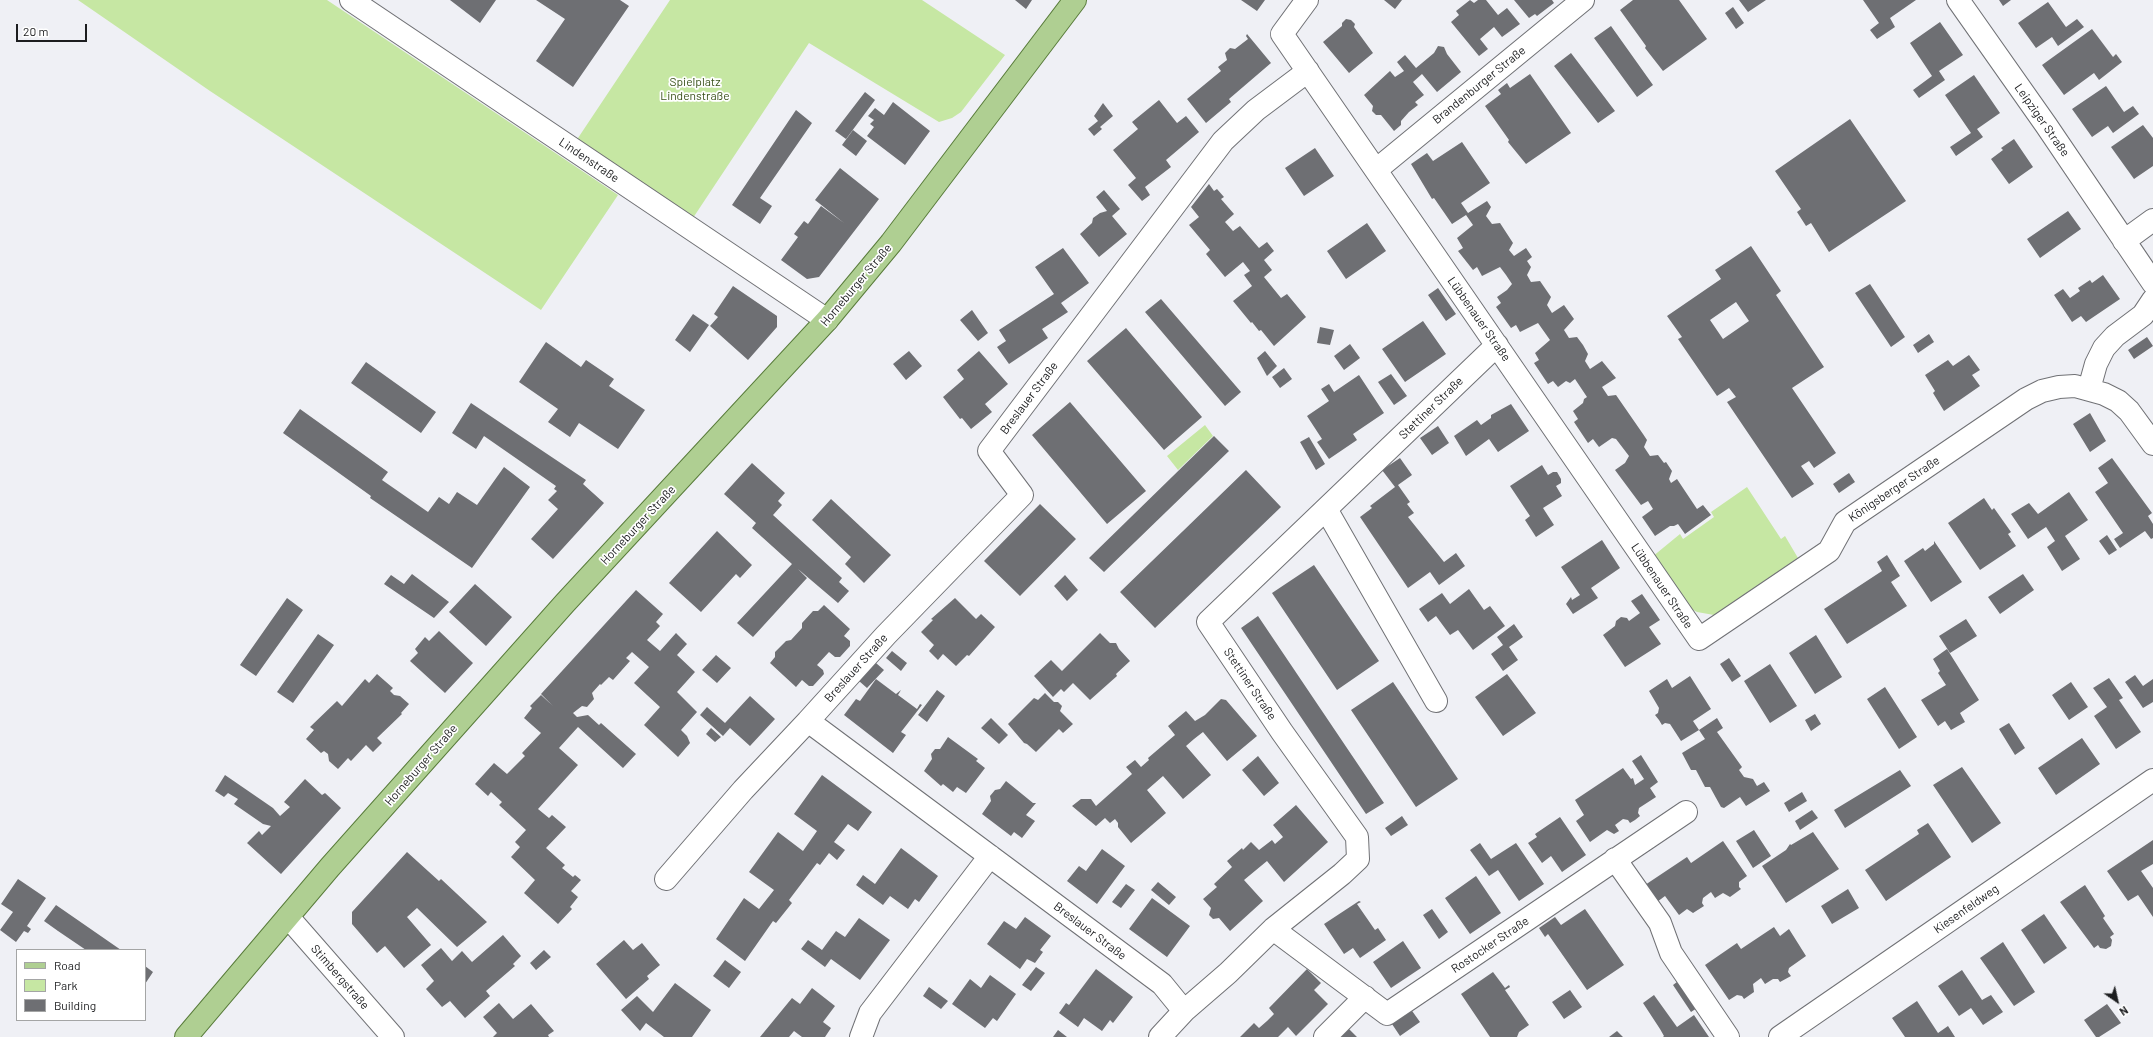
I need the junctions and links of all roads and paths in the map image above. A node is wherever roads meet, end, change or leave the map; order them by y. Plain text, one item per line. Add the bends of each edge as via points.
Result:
1 (351, 0) edge
2 (1075, 0) edge
3 (1307, 0) edge
4 (1583, 0) edge
5 (1958, 0) edge
6 (1308, 71) junction
7 (1376, 170) junction
8 (2153, 220) edge
9 (2124, 240) junction
10 (2153, 283) edge
11 (2153, 300) edge
12 (827, 320) junction
13 (1497, 344) junction
14 (2089, 389) junction
15 (2153, 444) edge
16 (1326, 509) junction
17 (1699, 639) joint
18 (1436, 701) dead end
19 (808, 722) junction
20 (2153, 780) edge
21 (1686, 812) dead end
22 (990, 856) junction
23 (1615, 859) junction
24 (666, 879) dead end
25 (288, 917) junction
26 (1273, 929) junction
27 (1365, 997) junction
28 (1184, 1011) junction
29 (186, 1037) edge
30 (393, 1037) edge
31 (861, 1037) edge
32 (1160, 1037) edge
33 (1325, 1037) edge
34 (1728, 1037) edge
35 (1780, 1037) edge

1 - 12 street, Lindenstraße
2 - 12 main road, Horneburger Straße via 891,243
3 - 6 street, Lübbenauer Straße via 1282,34
4 - 7 street, Brandenburger Straße
5 - 9 street, Leipziger Straße
6 - 7 street, Lübbenauer Straße
6 - 19 street, Breslauer Straße via 1256,110 1223,141 989,451 1022,495 886,635
7 - 13 street, Lübbenauer Straße
8 - 9 street
9 - 10 street, Leipziger Straße
11 - 14 street via 2143,316 2115,336 2104,348 2096,364
12 - 25 main road, Horneburger Straße via 565,603
13 - 16 street, Stettiner Straße
13 - 17 street, Lübbenauer Straße
14 - 15 street, Königsberger Straße via 2118,401 2129,411
14 - 17 street, Königsberger Straße via 2075,386 2059,387 2042,391 2026,399 1845,522 1830,551
16 - 18 street
16 - 26 street, Stettiner Straße via 1208,622 1357,837 1358,859
19 - 22 street, Breslauer Straße
19 - 24 street, Breslauer Straße
20 - 35 street, Kiesenfeldweg
21 - 23 street, Rostocker Straße
22 - 28 street, Breslauer Straße via 1162,984
22 - 31 street via 870,1013
23 - 27 street, Rostocker Straße via 1387,1014
23 - 34 street via 1660,923 1671,953
25 - 29 main road, Horneburger Straße
25 - 30 street, Stimbergstraße
26 - 27 street, Rostocker Straße
26 - 28 street, Stettiner Straße
27 - 33 street
28 - 32 street, Stettiner Straße

